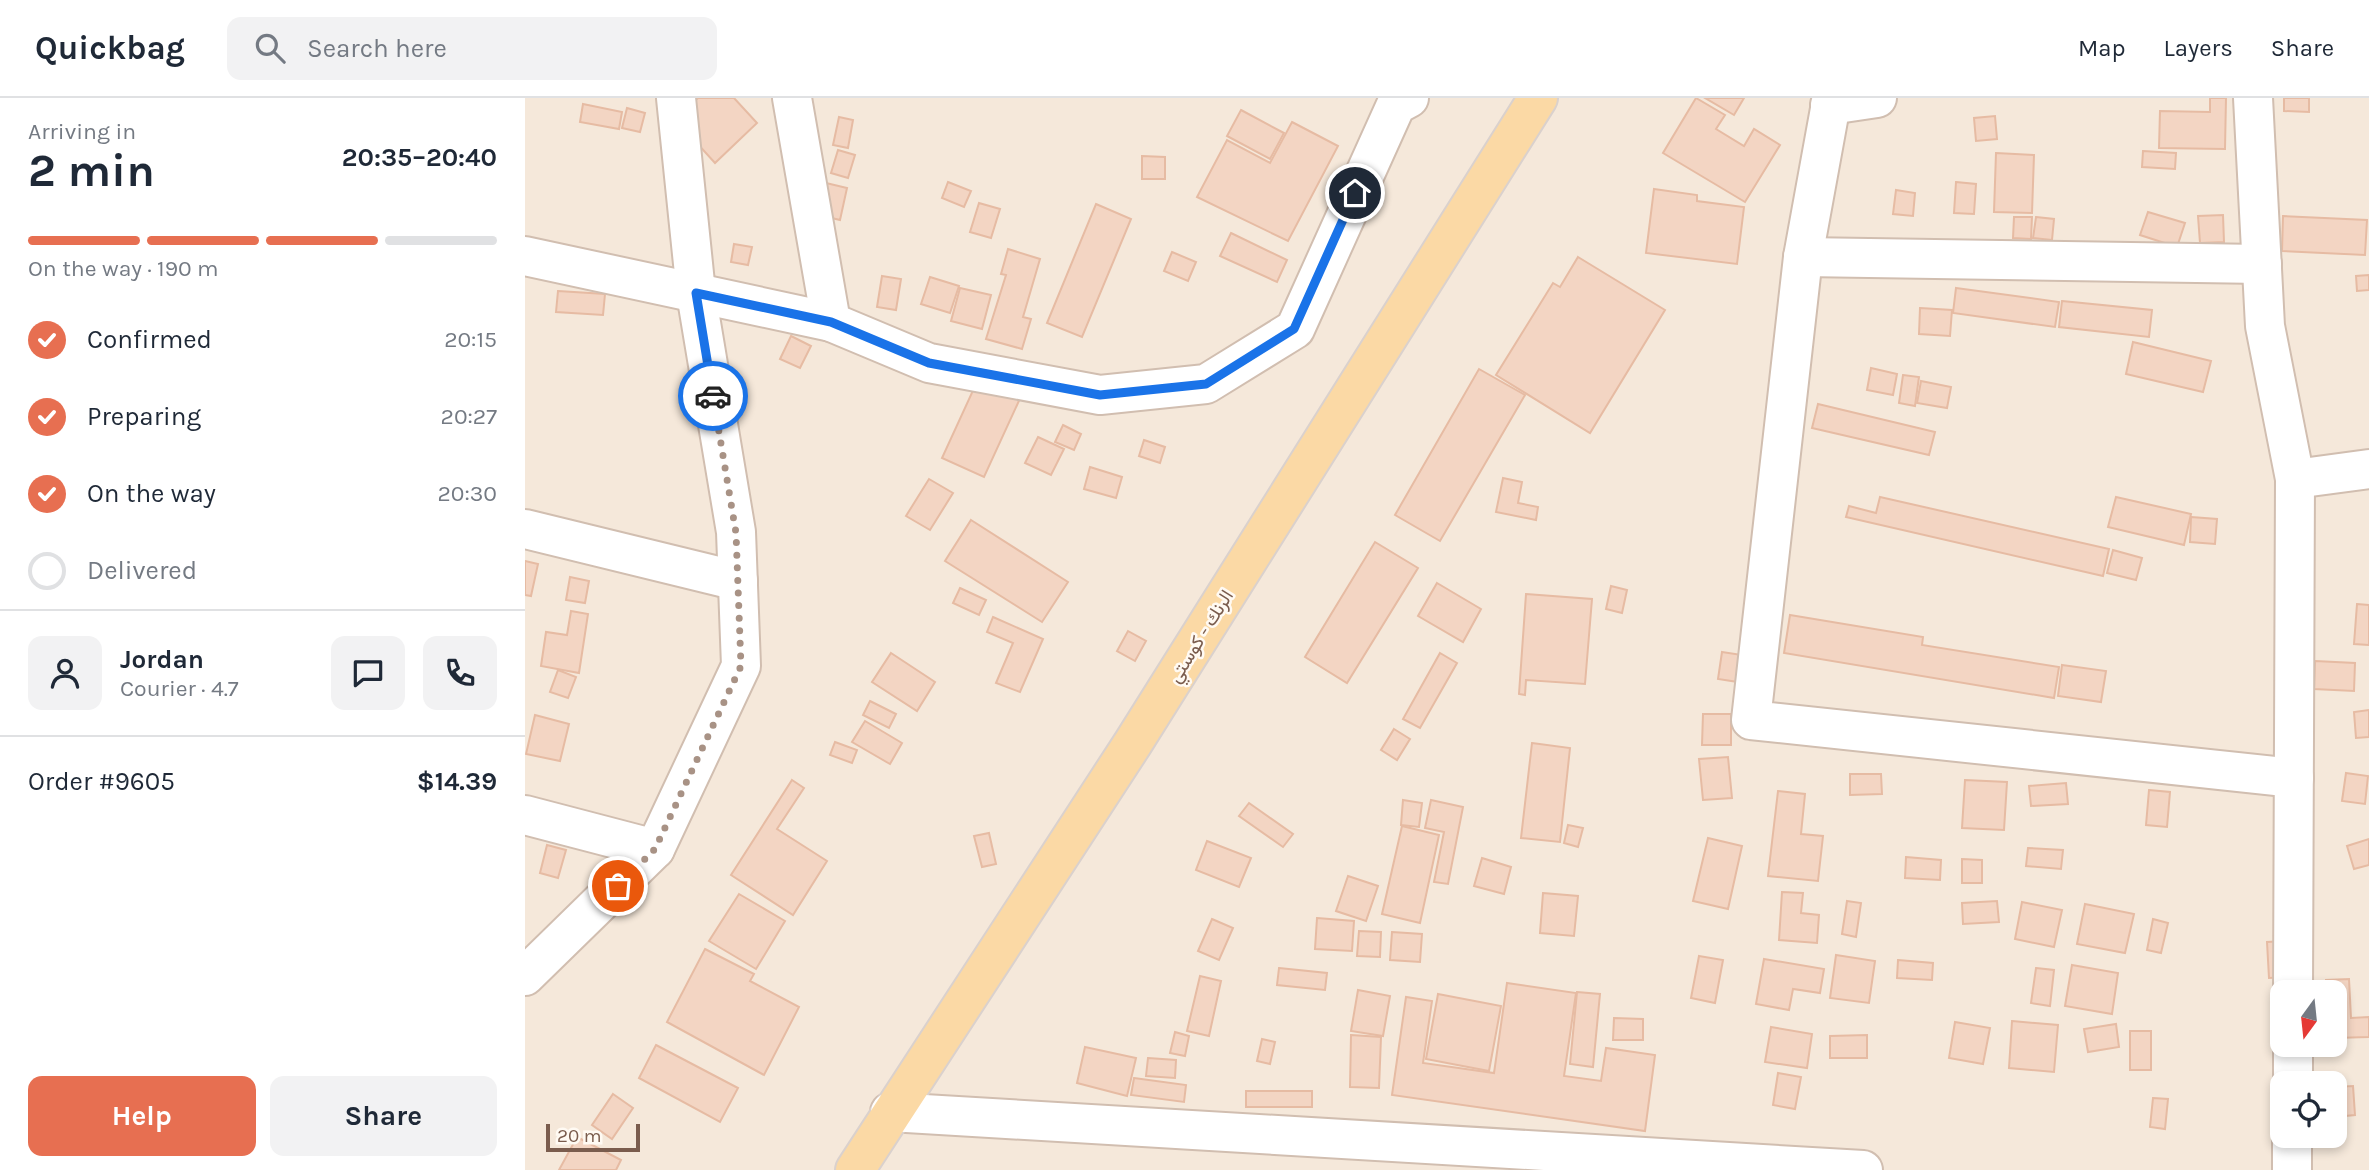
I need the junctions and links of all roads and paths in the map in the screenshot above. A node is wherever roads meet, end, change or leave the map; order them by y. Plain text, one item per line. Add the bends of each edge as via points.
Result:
1 (676, 98) edge
2 (792, 98) edge
3 (1409, 98) edge
4 (1877, 98) edge
5 (2253, 98) edge
6 (1531, 99) edge
7 (1831, 101) edge
8 (525, 256) edge
9 (1803, 257) junction
10 (2262, 264) junction
11 (696, 293) junction
12 (831, 322) junction
13 (2369, 470) edge
14 (2295, 479) junction
15 (525, 529) edge
16 (738, 581) junction
17 (2294, 778) junction
18 (525, 816) edge
19 (655, 849) junction
20 (525, 976) edge
21 (2293, 980) edge
22 (890, 1112) junction
23 (2293, 1148) edge
24 (1328, 1155) edge
25 (855, 1170) edge
26 (1863, 1170) edge
27 (2292, 1170) edge

1 - 11 street
2 - 12 street
3 - 12 street via 1396,105 1294,329 1206,384 1100,395 929,363
4 - 7 street
5 - 10 street
6 - 22 main road, الرنك - كوستي via 1133,743
7 - 9 street
8 - 11 street
9 - 10 street
9 - 17 street via 1751,720
10 - 14 street via 2265,326
11 - 12 street
11 - 16 street via 736,533
13 - 14 street
14 - 17 street
15 - 16 street
16 - 19 street via 741,666
17 - 21 street
18 - 19 street
19 - 20 street
22 - 24 street
22 - 25 main road, الرنك - كوستي
23 - 27 street
24 - 26 street

